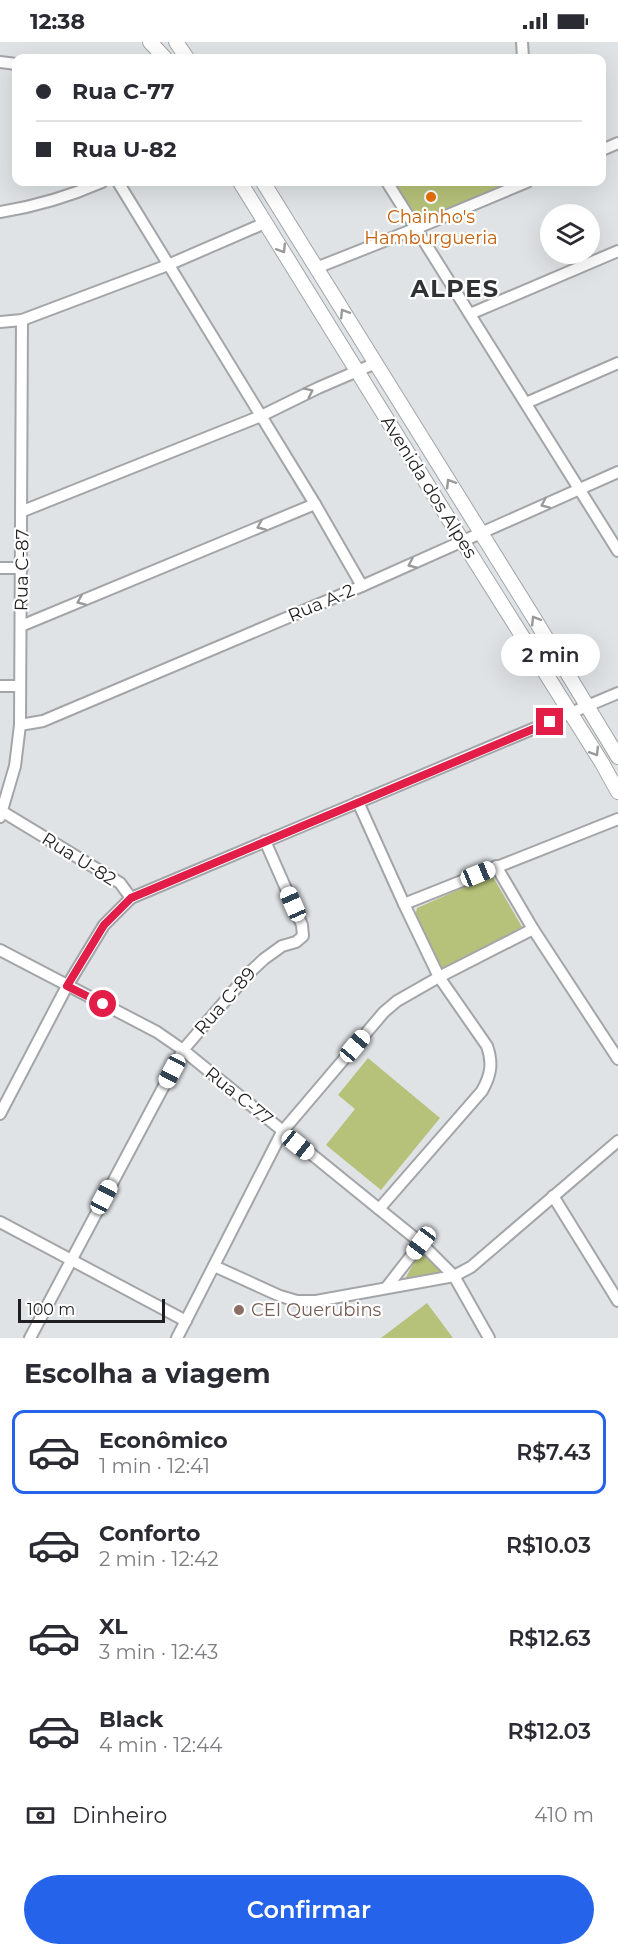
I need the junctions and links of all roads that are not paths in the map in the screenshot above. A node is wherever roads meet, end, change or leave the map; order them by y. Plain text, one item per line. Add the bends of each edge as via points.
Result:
1 (150, 42) edge
2 (161, 54) edge
3 (93, 186) edge
4 (120, 186) edge
5 (242, 186) edge
6 (265, 186) edge
7 (390, 186) edge
8 (517, 186) edge
9 (0, 212) edge
10 (265, 223) junction
11 (417, 228) junction
12 (618, 251) edge
13 (168, 265) junction
14 (316, 268) junction
15 (471, 314) junction
16 (22, 320) junction
17 (0, 322) edge
18 (376, 363) junction
19 (618, 363) edge
20 (358, 371) junction
21 (526, 403) junction
22 (261, 416) junction
23 (618, 472) edge
24 (580, 489) junction
25 (315, 504) junction
26 (22, 511) junction
27 (481, 533) junction
28 (463, 542) junction
29 (618, 551) edge
30 (0, 568) edge
31 (22, 568) junction
32 (362, 586) junction
33 (21, 626) junction
34 (0, 686) edge
35 (20, 686) junction
36 (618, 693) edge
37 (587, 706) junction
38 (571, 713) junction
39 (20, 725) junction
40 (618, 758) edge
41 (618, 792) edge
42 (358, 802) junction
43 (1, 815) edge
44 (618, 819) edge
45 (265, 841) junction
46 (496, 866) junction
47 (131, 898) junction
48 (404, 904) junction
49 (533, 929) junction
50 (0, 950) edge
51 (439, 977) junction
52 (67, 986) junction
53 (183, 1050) junction
54 (618, 1059) edge
55 (0, 1114) edge
56 (282, 1132) junction
57 (618, 1141) edge
58 (553, 1196) junction
59 (379, 1209) junction
60 (0, 1222) edge
61 (421, 1243) junction
62 (71, 1259) junction
63 (214, 1266) junction
64 (454, 1276) junction
65 (386, 1288) junction
66 (618, 1301) edge
67 (186, 1321) junction
68 (30, 1338) edge
69 (177, 1338) edge
70 (489, 1338) edge

1 - 2 main road
3 - 9 street via 32,207
4 - 13 street
5 - 10 main road, Avenida dos Alpes
6 - 14 main road, Avenida dos Alpes
7 - 11 street
8 - 11 street
10 - 13 street
10 -> 20 main road, Avenida dos Alpes
11 - 14 street
11 - 15 street
12 - 15 street
13 - 16 street
13 - 22 street
18 -> 14 main road, Avenida dos Alpes
15 - 21 street
16 - 17 street
16 - 26 street, Rua C-87
18 - 20 street
27 -> 18 main road, Avenida dos Alpes
19 - 21 street
22 -> 20 street
20 - 28 main road, Avenida dos Alpes
21 - 24 street
22 - 25 street
22 - 26 street
23 - 24 street, Rua A-2
24 -> 27 street, Rua A-2
24 - 29 street
25 - 32 street
25 -> 33 street
26 - 31 street, Rua C-87
27 - 28 street, Rua A-2
37 -> 27 main road, Avenida dos Alpes
28 -> 32 street, Rua A-2
28 - 38 main road, Avenida dos Alpes
30 - 31 street
31 - 33 street, Rua C-87
32 - 39 street, Rua A-2 via 43,721
33 - 35 street, Rua C-87
34 - 35 street
35 - 39 street, Rua C-87
36 - 37 street, Rua U-82
37 - 38 street, Rua U-82
37 - 40 main road, Avenida dos Alpes
38 -> 41 main road, Avenida dos Alpes
38 - 42 street, Rua U-82
39 - 43 street, Rua C-87 via 15,766
42 - 45 street, Rua U-82
42 - 48 street
43 - 47 street, Rua U-82 via 120,883
44 - 46 street
45 - 47 street, Rua U-82
45 - 53 street, Rua C-89 via 302,925 303,936 282,946 249,973
46 - 48 street
46 - 49 street
47 - 52 street via 104,925
48 - 51 street
49 - 51 street
49 - 54 street
50 - 52 street, Rua C-77
51 - 56 street via 384,1012
51 - 59 street via 487,1046 489,1079
52 - 53 street, Rua C-77 via 157,1032
52 - 55 street
53 - 56 street, Rua C-77
53 - 62 street, Rua C-89
56 - 59 street, Rua C-77
56 - 63 street
57 - 58 street
58 - 64 street via 471,1267
58 - 66 street
59 - 61 street, Rua C-77
60 - 62 street
61 - 64 street, Rua C-77
61 - 65 street
62 - 67 street
62 - 68 street, Rua C-89
63 - 65 street via 297,1301
63 - 67 street
64 - 65 street
64 - 70 street, Rua C-77
67 - 69 street

